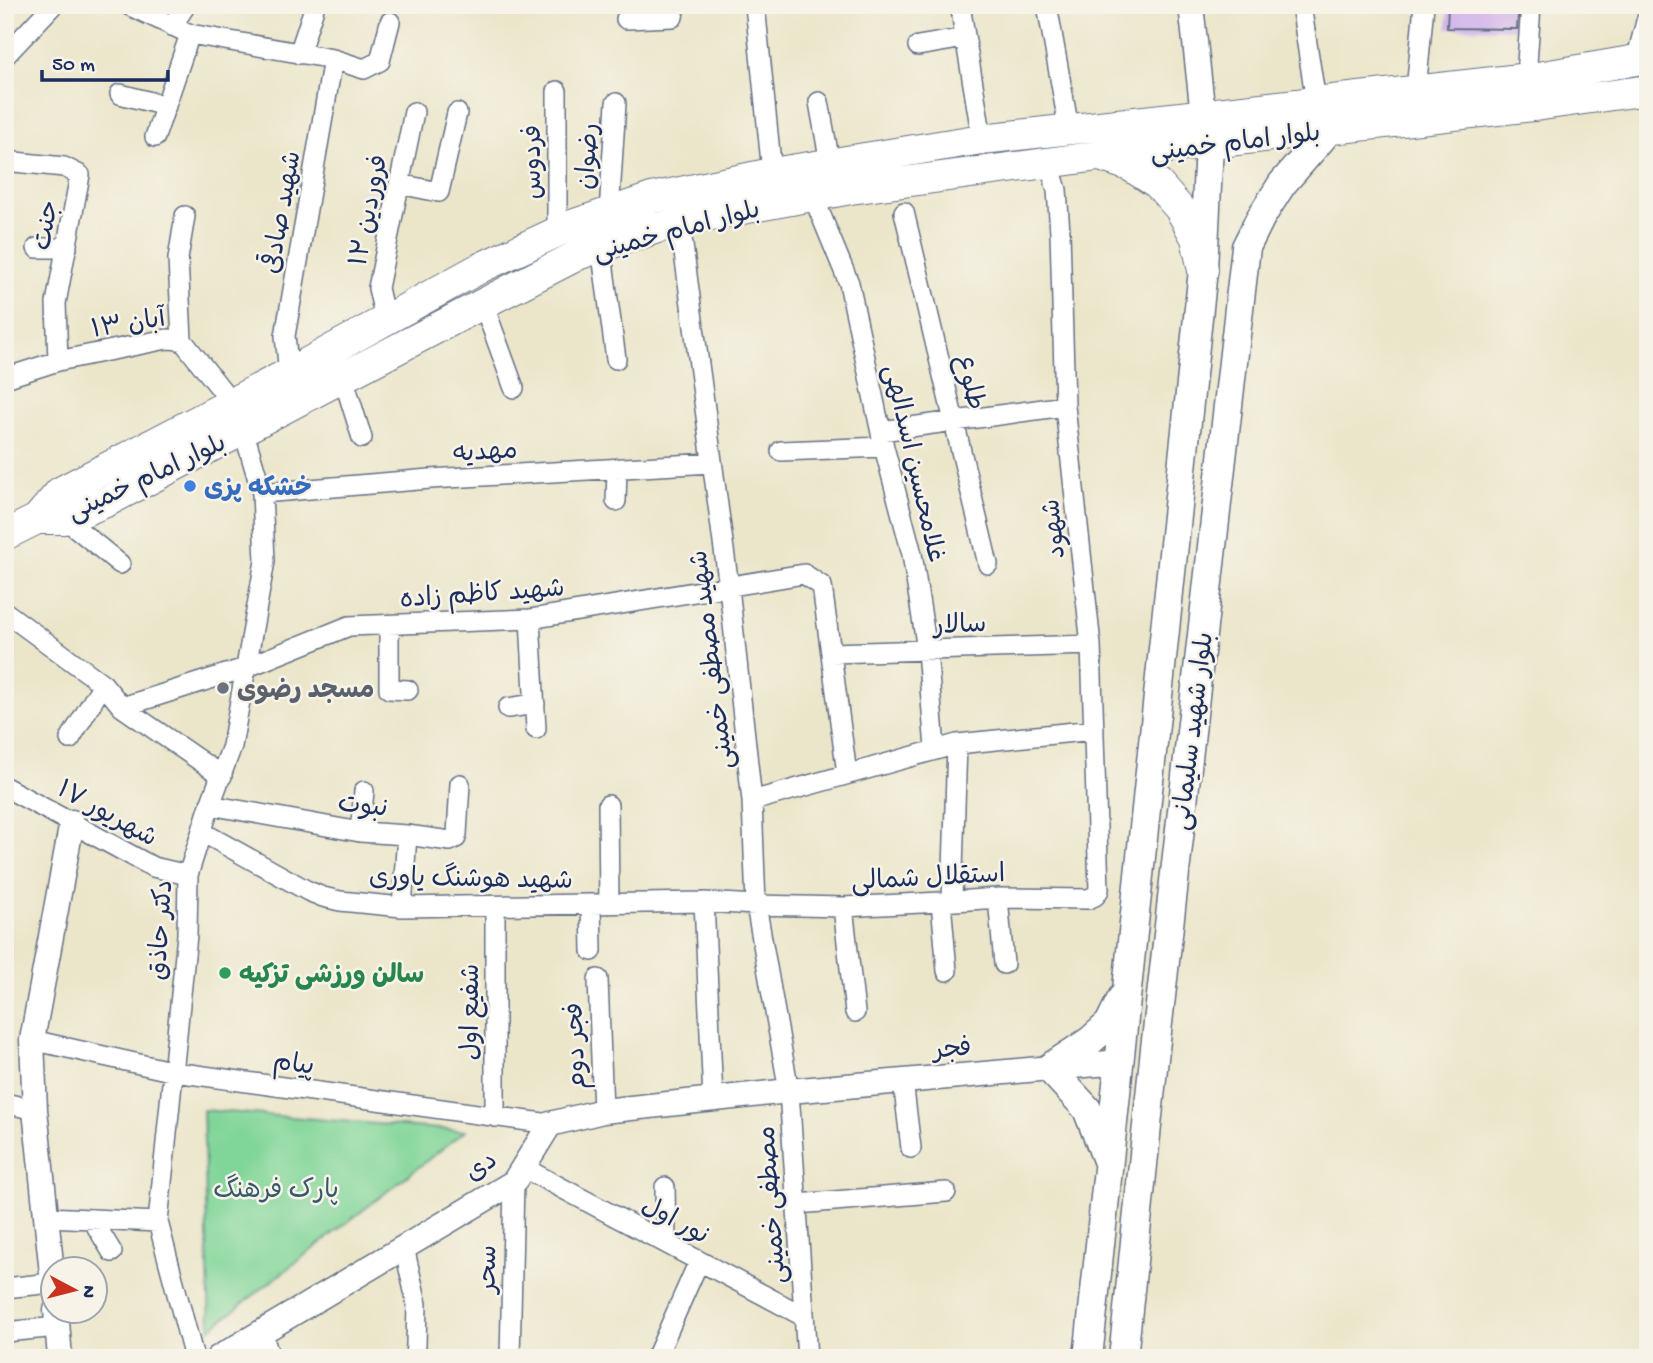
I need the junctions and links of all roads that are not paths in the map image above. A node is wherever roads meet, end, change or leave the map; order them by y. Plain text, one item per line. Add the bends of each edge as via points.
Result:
1 (53, 5) edge
2 (128, 5) edge
3 (186, 5) edge
4 (315, 5) edge
5 (675, 5) edge
6 (755, 5) edge
7 (960, 5) edge
8 (1047, 5) edge
9 (1191, 5) edge
10 (1301, 5) edge
11 (1424, 5) edge
12 (1531, 5) edge
13 (1648, 14) edge
14 (626, 19) dead end
15 (390, 22) dead end
16 (181, 30) junction
17 (965, 38) junction
18 (918, 46) dead end
19 (299, 54) junction
20 (5, 56) edge
21 (333, 59) junction
22 (1642, 59) edge
23 (1526, 78) junction
24 (1648, 90) edge
25 (557, 91) dead end
26 (1416, 91) junction
27 (120, 94) dead end
28 (819, 102) dead end
29 (1316, 102) junction
30 (616, 103) dead end
31 (166, 106) junction
32 (414, 112) dead end
33 (457, 113) dead end
34 (1203, 115) junction
35 (1069, 129) junction
36 (1329, 130) junction
37 (155, 137) dead end
38 (982, 139) junction
39 (1209, 144) junction
40 (1099, 156) junction
41 (5, 160) edge
42 (830, 163) junction
43 (1049, 163) junction
44 (772, 173) junction
45 (399, 184) junction
46 (813, 196) junction
47 (904, 212) dead end
48 (609, 213) junction
49 (185, 216) dead end
50 (680, 223) junction
51 (558, 232) junction
52 (601, 247) junction
53 (37, 248) dead end
54 (67, 248) junction
55 (1203, 270) junction
56 (483, 303) junction
57 (385, 319) junction
58 (182, 340) junction
59 (616, 359) dead end
60 (58, 361) junction
61 (289, 373) junction
62 (343, 377) junction
63 (5, 378) edge
64 (514, 388) dead end
65 (1065, 406) junction
66 (238, 416) junction
67 (954, 421) junction
68 (362, 438) dead end
69 (882, 439) junction
70 (781, 451) dead end
71 (712, 463) junction
72 (617, 469) junction
73 (262, 493) junction
74 (616, 501) dead end
75 (51, 519) junction
76 (5, 535) edge
77 (120, 564) dead end
78 (988, 564) dead end
79 (729, 587) junction
80 (5, 612) edge
81 (530, 620) junction
82 (388, 625) junction
83 (1091, 645) junction
84 (927, 650) junction
85 (831, 653) junction
86 (245, 668) junction
87 (103, 684) junction
88 (408, 690) dead end
89 (535, 704) junction
90 (122, 706) junction
91 (508, 708) dead end
92 (536, 729) dead end
93 (1094, 730) junction
94 (70, 739) dead end
95 (957, 744) junction
96 (935, 750) junction
97 (847, 774) junction
98 (222, 776) junction
99 (460, 784) dead end
100 (5, 787) edge
101 (364, 791) dead end
102 (752, 801) junction
103 (210, 805) junction
104 (608, 805) dead end
105 (72, 822) junction
106 (202, 832) junction
107 (360, 832) junction
108 (407, 835) junction
109 (188, 875) junction
110 (1099, 890) joint
111 (998, 898) junction
112 (704, 902) junction
113 (947, 902) junction
114 (600, 904) junction
115 (756, 905) junction
116 (402, 907) junction
117 (495, 907) junction
118 (843, 907) junction
119 (592, 951) dead end
120 (1004, 964) dead end
121 (947, 971) dead end
122 (598, 979) dead end
123 (1128, 986) junction
124 (855, 1012) dead end
125 (32, 1040) junction
126 (1154, 1058) junction
127 (1120, 1062) junction
128 (1049, 1068) junction
129 (175, 1072) junction
130 (902, 1081) junction
131 (789, 1091) junction
132 (713, 1099) junction
133 (5, 1103) edge
134 (35, 1110) junction
135 (603, 1111) junction
136 (495, 1117) junction
137 (550, 1124) junction
138 (911, 1148) dead end
139 (1109, 1166) junction
140 (519, 1175) junction
141 (665, 1186) dead end
142 (946, 1192) dead end
143 (797, 1204) junction
144 (47, 1217) junction
145 (92, 1219) junction
146 (158, 1222) junction
147 (666, 1243) junction
148 (404, 1247) junction
149 (111, 1252) dead end
150 (50, 1254) edge
151 (699, 1261) junction
152 (38, 1284) edge
153 (5, 1288) edge
154 (803, 1316) junction
155 (38, 1324) edge
156 (57, 1324) edge
157 (5, 1332) edge
158 (262, 1332) junction
159 (807, 1357) edge
160 (60, 1358) edge
161 (194, 1358) edge
162 (218, 1358) edge
163 (270, 1358) edge
164 (415, 1358) edge
165 (510, 1358) edge
166 (656, 1358) edge
167 (1088, 1358) edge
168 (1123, 1358) edge

1 - 20 street
2 - 16 street
3 - 16 street
4 - 19 street
5 - 14 street via 673,17
6 - 44 street
7 - 17 street
8 - 35 street
9 - 34 street
10 - 29 street
11 - 26 street
12 - 23 street
13 - 22 street
15 - 21 street via 380,61 364,69
16 - 19 street
16 - 31 street
17 - 18 street
17 - 38 street
19 - 21 street
21 - 61 street, شهید صادقی via 285,336
22 - 23 main road, بلوار امام خمینی
23 - 26 main road, بلوار امام خمینی
24 - 36 main road, بلوار امام خمینی
25 - 51 street, فردوس
26 - 29 main road, بلوار امام خمینی
27 - 31 street
28 - 42 street
29 - 34 main road, بلوار امام خمینی
30 - 48 street, رضوان
31 - 37 street
32 - 45 street, ۱۲ فروردین
33 - 45 street via 439,192
34 - 35 main road, بلوار امام خمینی
34 - 39 main road
35 - 38 main road, بلوار امام خمینی
36 - 39 main road, بلوار امام خمینی
36 - 126 main road, بلوار شهید سلیمانی via 1282,184 1246,247
38 - 42 main road, بلوار امام خمینی
39 - 40 main road, بلوار امام خمینی
39 - 55 main road, بلوار شهید سلیمانی
40 - 43 main road, بلوار امام خمینی
40 - 55 main road via 1130,166 1173,200 1196,238
41 - 54 street, جنت via 64,167 80,175
42 - 44 main road, بلوار امام خمینی
43 - 46 main road, بلوار امام خمینی
43 - 65 street, شهود via 1057,190 1060,232
44 - 48 main road, بلوار امام خمینی via 652,198
45 - 57 street, ۱۲ فروردین via 378,288
46 - 50 main road, بلوار امام خمینی
46 - 69 street, غلامحسین اسدالهی via 849,284
47 - 67 street, طلوع
48 - 51 main road, بلوار امام خمینی
49 - 58 street via 178,259
50 - 52 main road, بلوار امام خمینی
50 - 71 street, شهید مصطفی خمینی
51 - 57 main road, بلوار امام خمینی
52 - 56 main road, بلوار امام خمینی
52 - 59 street
53 - 54 street
54 - 60 street, جنت via 57,303
55 - 123 main road, بلوار شهید سلیمانی
56 - 62 main road, بلوار امام خمینی
56 - 64 street
57 - 61 main road, بلوار امام خمینی
58 - 60 street, ۱۳ آبان
58 - 66 street, ۱۳ آبان
60 - 63 street, ۱۳ آبان
61 - 66 main road, بلوار امام خمینی
62 - 66 main road, بلوار امام خمینی
62 - 68 street
65 - 67 street
65 - 83 street, شهود
66 - 73 street, دکتر حاذق
66 - 75 main road, بلوار امام خمینی via 60,492
67 - 69 street
67 - 78 street, طلوع
69 - 70 street
69 - 84 street, غلامحسین اسدالهی via 912,554
71 - 72 street, مهدیه
71 - 79 street, شهید مصطفی خمینی
72 - 73 street, مهدیه
72 - 74 street
73 - 86 street, دکتر حاذق via 265,561
75 - 76 main road
75 - 77 street
79 - 81 street, شهید کاظم زاده
79 - 85 street, شهید کاظم زاده via 804,573 822,586
79 - 102 street, شهید مصطفی خمینی
80 - 87 street
81 - 82 street, شهید کاظم زاده
81 - 89 street
82 - 86 street, شهید کاظم زاده via 349,626
82 - 88 street via 389,689
83 - 84 street, سالار
83 - 93 street, شهود
84 - 85 street, سالار
84 - 96 street, غلامحسین اسدالهی
85 - 97 street, شهید کاظم زاده
86 - 90 street
86 - 98 street, دکتر حاذق via 232,746
87 - 90 street
87 - 94 street
89 - 91 street
89 - 92 street
90 - 98 street
93 - 95 street
93 - 110 street, شهود
95 - 96 street
95 - 113 street
96 - 97 street
97 - 102 street
98 - 103 street, دکتر حاذق
99 - 108 street, نبوت via 456,838
100 - 105 street, ۱۷ شهریور
101 - 107 street
102 - 115 street, شهید مصطفی خمینی
103 - 106 street, دکتر حاذق
103 - 107 street, نبوت
104 - 114 street
105 - 109 street, ۱۷ شهریور via 153,867
105 - 125 street
106 - 109 street, دکتر حاذق
106 - 116 street, شهید هوشنگ یاوری via 323,897
107 - 108 street, نبوت
108 - 116 street
109 - 129 street, دکتر حاذق
110 - 111 street, استقلال شمالی via 1088,899
111 - 113 street, استقلال شمالی
111 - 120 street
112 - 114 street, شهید هوشنگ یاوری
112 - 115 street, شهید هوشنگ یاوری
112 - 132 street
113 - 118 street, استقلال شمالی
113 - 121 street
114 - 117 street, شهید هوشنگ یاوری
114 - 119 street
115 - 118 street, استقلال شمالی
115 - 131 street, شهید مصطفی خمینی
116 - 117 street, شهید هوشنگ یاوری
117 - 136 street, شفیع اول
118 - 124 street
122 - 135 street, فجر دوم
123 - 127 main road, بلوار شهید سلیمانی
123 - 128 main road via 1109,1024
125 - 129 street, پیام
125 - 134 street
126 - 127 main road
126 - 168 main road, بلوار شهید سلیمانی
127 - 128 street, فجر
127 - 139 main road, بلوار شهید سلیمانی
128 - 130 street, فجر
128 - 139 main road via 1087,1109
129 - 136 street, پیام
129 - 146 street, دکتر حاذق
130 - 131 street, فجر
130 - 138 street
131 - 132 street
131 - 143 street, مصطفی خمینی
132 - 135 street
133 - 134 street
134 - 144 street
135 - 137 street
136 - 137 street, پیام
137 - 140 street, دی
139 - 167 main road, بلوار شهید سلیمانی
140 - 147 street, نور اول
140 - 148 street, دی
140 - 165 street, سحر
141 - 147 street
142 - 143 street
143 - 154 street, مصطفی خمینی
144 - 145 street
144 - 150 street
145 - 146 street
145 - 149 street
146 - 161 street, دکتر حاذق
147 - 151 street, نور اول
148 - 158 street, دی
148 - 164 street via 416,1304
151 - 154 street, نور اول
151 - 166 street
152 - 153 street
154 - 159 street, مصطفی خمینی
155 - 157 street
156 - 160 street
158 - 162 street, دی
158 - 163 street

